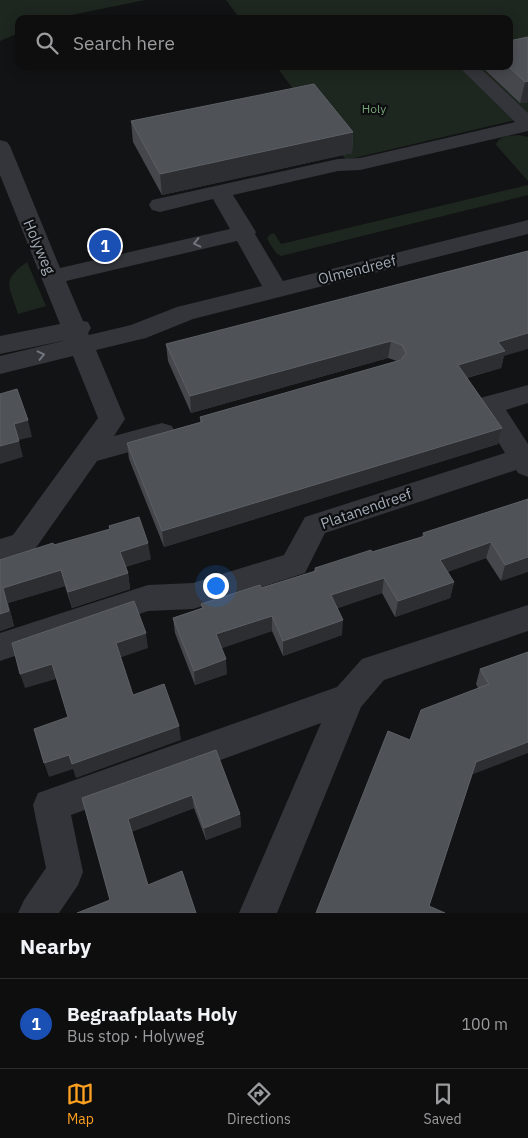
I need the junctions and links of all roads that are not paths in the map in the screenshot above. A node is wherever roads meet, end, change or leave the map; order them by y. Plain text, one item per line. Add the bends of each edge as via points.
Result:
1 (471, 70) edge
2 (528, 125) edge
3 (0, 146) edge
4 (220, 192) junction
5 (160, 205) dead end
6 (528, 228) edge
7 (245, 232) junction
8 (52, 277) junction
9 (277, 291) junction
10 (79, 337) junction
11 (0, 345) edge
12 (0, 365) edge
13 (528, 394) edge
14 (189, 425) edge
15 (86, 454) junction
16 (525, 462) edge
17 (0, 551) edge
18 (528, 618) edge
19 (0, 647) edge
20 (348, 698) junction
21 (37, 913) edge
22 (258, 913) edge

1 - 2 street
2 - 4 street
3 - 8 street, Holyweg
4 - 5 street
4 - 7 street
6 - 9 street, Olmendreef
7 -> 8 street
7 - 9 street
8 - 10 street, Holyweg
9 - 10 street, Olmendreef via 186,313 136,332
10 - 11 street, Olmendreef
12 -> 10 street, Olmendreef
10 - 15 street via 112,419
13 - 16 street, Platanendreef via 489,405
14 - 15 street
15 - 17 street via 23,544
16 - 19 street, Platanendreef via 315,525 294,564 193,596 148,598
18 - 20 street via 373,669
20 - 21 street via 51,805 65,872
20 - 22 street

